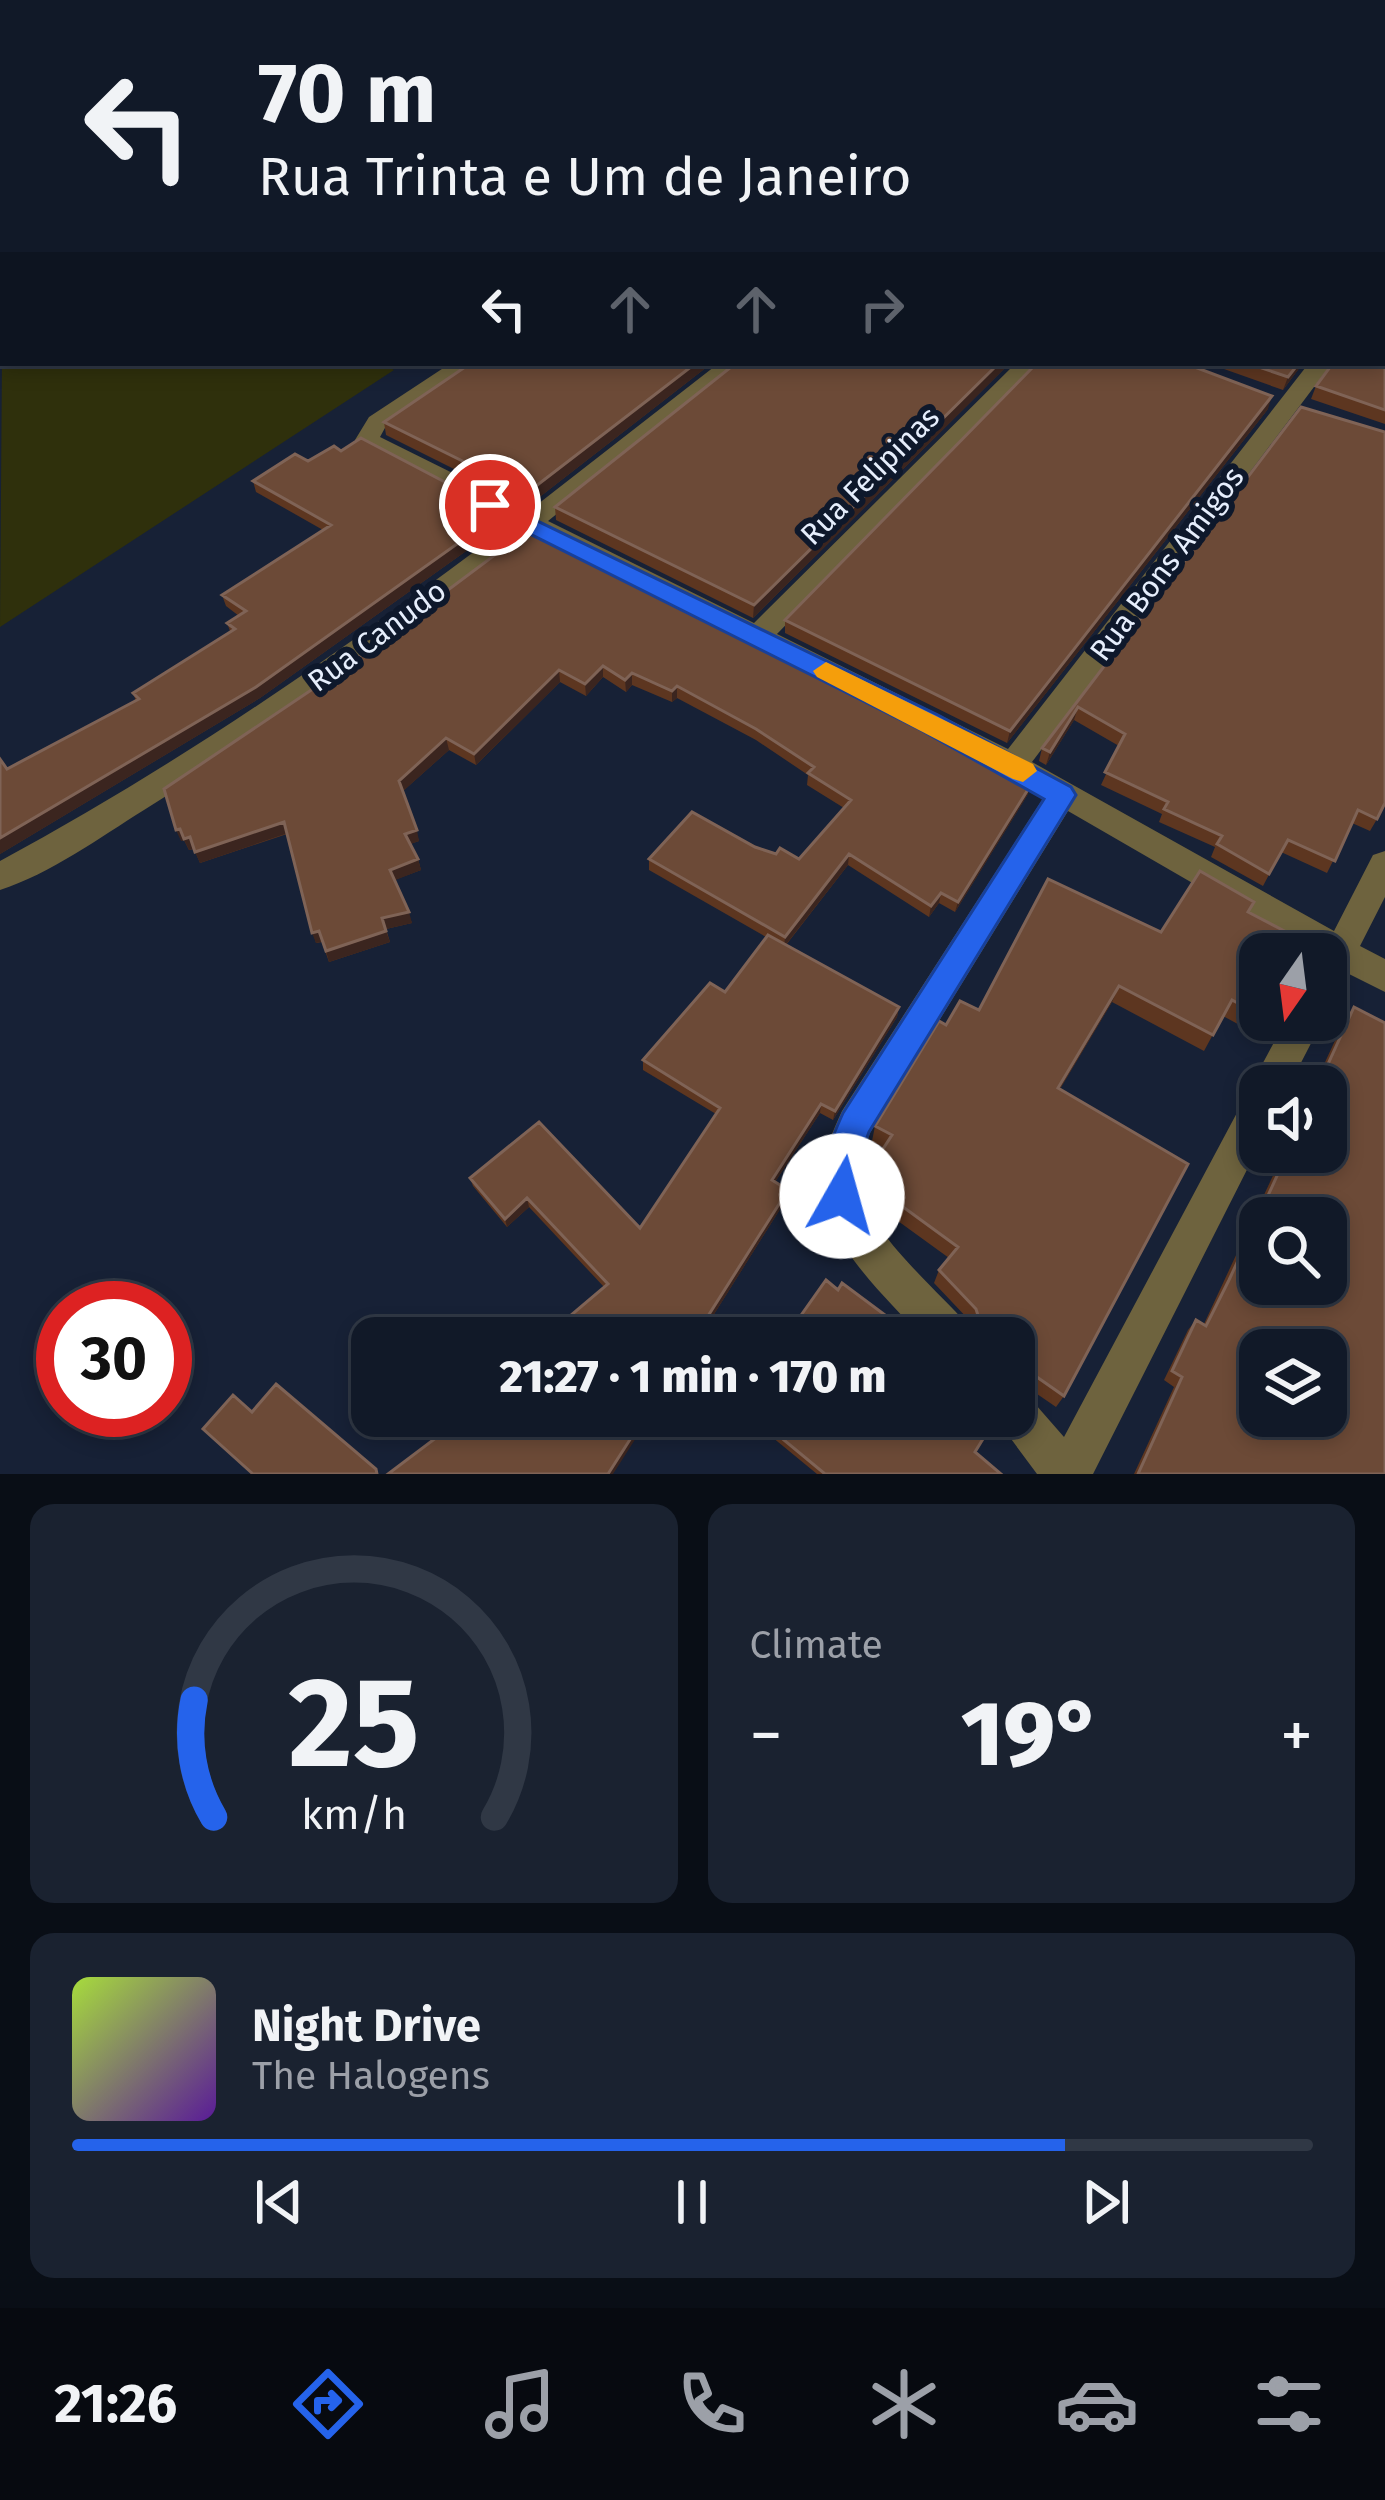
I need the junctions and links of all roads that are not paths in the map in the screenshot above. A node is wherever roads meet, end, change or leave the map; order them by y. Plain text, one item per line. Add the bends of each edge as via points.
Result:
1 (462, 366) edge
2 (729, 366) edge
3 (1026, 366) edge
4 (1319, 366) edge
5 (529, 524) junction
6 (758, 636) junction
7 (1013, 765) junction
8 (1061, 795) junction
9 (1385, 864) edge
10 (0, 877) edge
11 (1281, 933) edge
12 (1347, 939) edge
13 (1347, 969) edge
14 (1385, 977) edge
15 (1239, 1146) edge
16 (933, 1317) edge
17 (1035, 1437) edge
18 (1067, 1474) edge

1 - 5 street via 369,428 367,440
2 - 5 street, Rua Canudo
3 - 6 street, Rua Felipinas
4 - 7 street, Rua Bons Amigos
5 - 6 street
5 - 10 street, Rua Canudo via 253,729
6 - 7 street
7 - 8 street
8 - 11 street
8 - 16 street via 855,1124 841,1162 842,1196 862,1233
9 - 12 street
13 - 14 street
15 - 18 street
17 - 18 street

